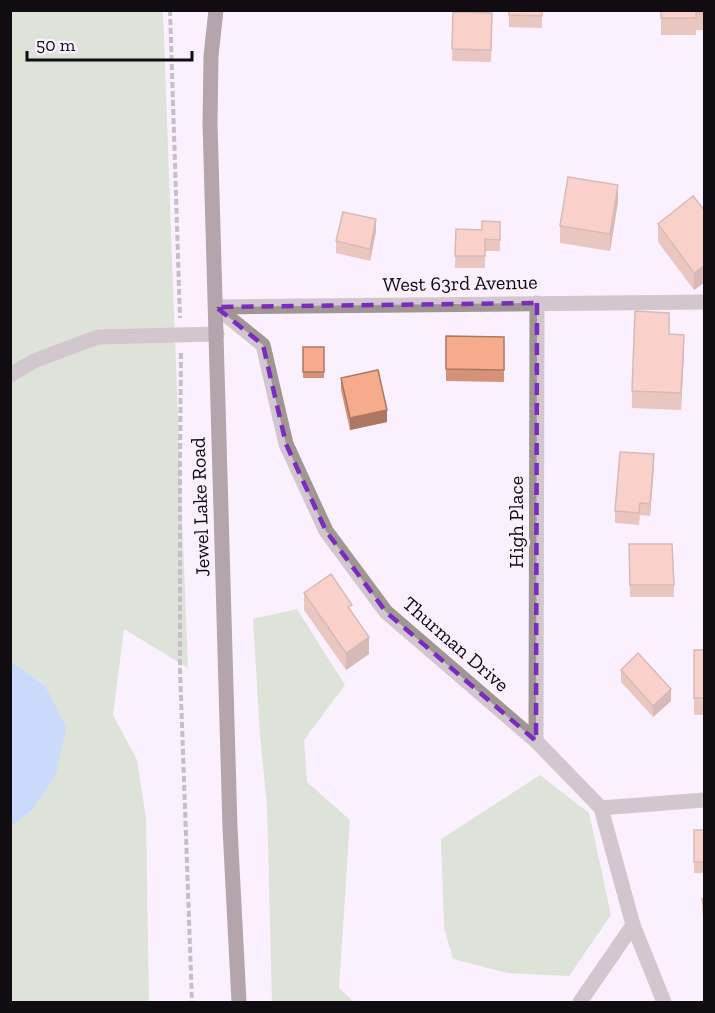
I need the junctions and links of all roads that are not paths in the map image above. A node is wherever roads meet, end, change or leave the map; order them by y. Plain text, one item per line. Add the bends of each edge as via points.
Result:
1 (216, 10) edge
2 (705, 302) edge
3 (537, 303) junction
4 (216, 307) junction
5 (217, 334) junction
6 (10, 375) edge
7 (536, 741) junction
8 (705, 800) edge
9 (601, 808) junction
10 (633, 925) junction
11 (239, 1002) edge
12 (580, 1002) edge
13 (664, 1002) edge

1 - 4 main road, Jewel Lake Road via 210,98
2 - 3 street, West 63rd Avenue
3 - 4 street, West 63rd Avenue
3 - 7 street, High Place
4 - 5 main road, Jewel Lake Road
4 - 7 street, Thurman Drive via 263,345 286,444 326,531 386,612
5 - 6 street via 98,337 34,361
5 - 11 main road, Jewel Lake Road via 230,828
7 - 9 street, Thurman Drive
8 - 9 street
9 - 10 street, Thurman Drive
10 - 12 street
10 - 13 street, Thurman Drive

